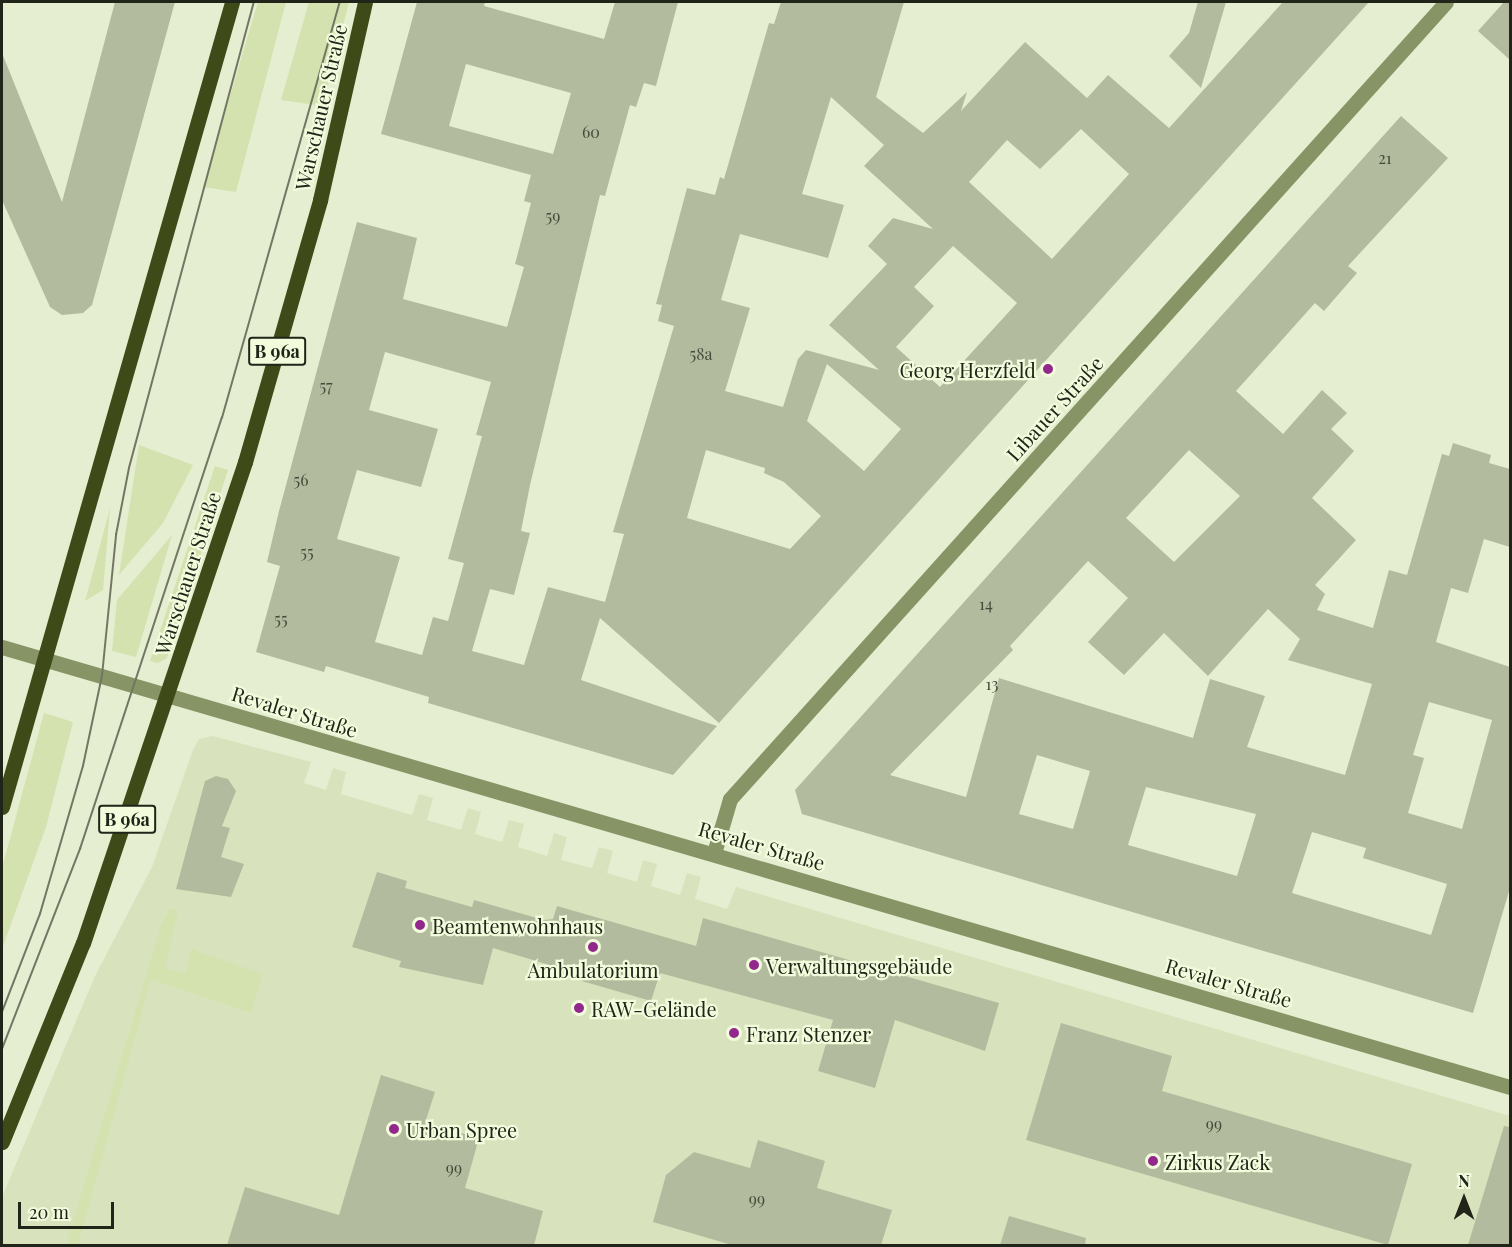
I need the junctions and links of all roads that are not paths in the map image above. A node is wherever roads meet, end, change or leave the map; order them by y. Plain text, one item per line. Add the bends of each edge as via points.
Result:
1 (232, 2) edge
2 (365, 2) edge
3 (1446, 2) edge
4 (2, 647) edge
5 (44, 659) junction
6 (169, 695) junction
7 (2, 807) edge
8 (714, 853) junction
9 (1510, 1087) edge
10 (2, 1142) edge

1 - 5 main road
2 - 6 main road, Warschauer Straße / B 96a via 317,212 245,462
3 - 8 street, Libauer Straße via 730,799
4 - 5 street, Revaler Straße
5 - 6 street, Revaler Straße
5 - 7 main road
6 - 8 street, Revaler Straße
6 - 10 main road, Warschauer Straße / B 96a via 82,943
8 - 9 street, Revaler Straße

